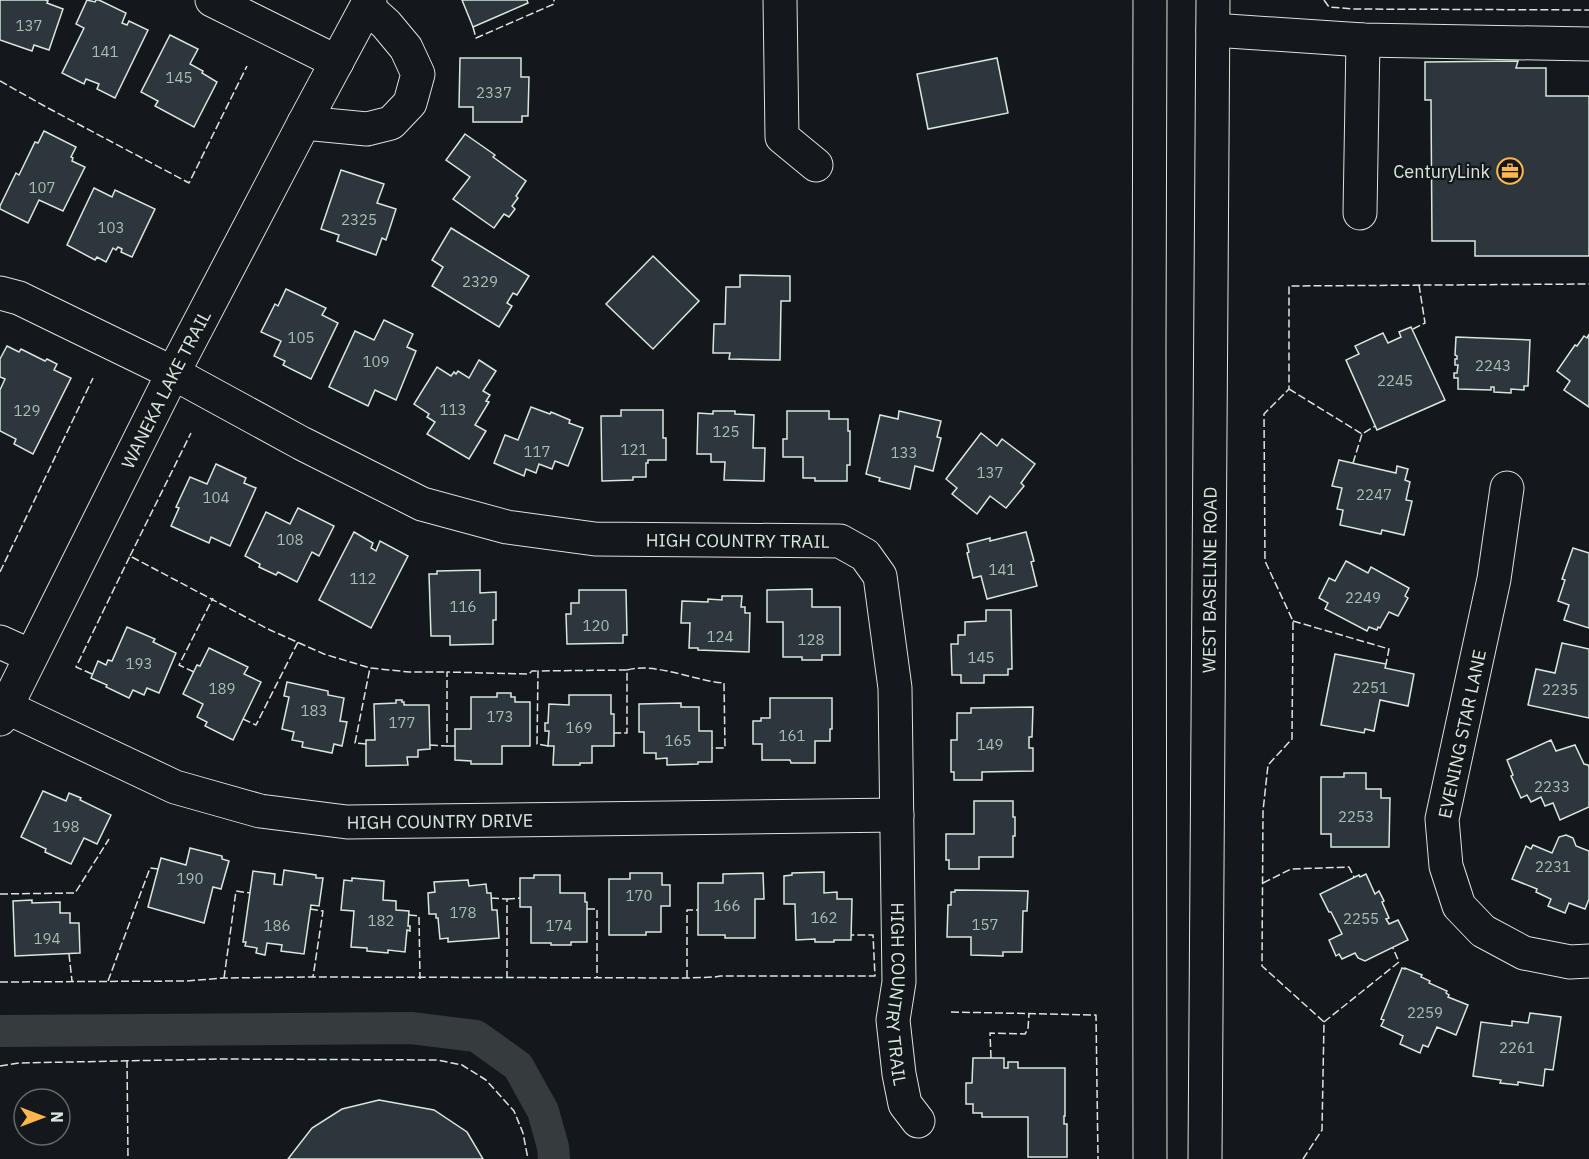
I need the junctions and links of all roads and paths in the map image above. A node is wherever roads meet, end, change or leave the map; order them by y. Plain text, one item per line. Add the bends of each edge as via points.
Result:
1 (212, 0) edge
2 (780, 0) edge
3 (1150, 0) edge
4 (369, 3) edge
5 (1213, 15) edge
6 (1363, 40) junction
7 (1589, 44) edge
8 (337, 62) junction
9 (303, 123) junction
10 (816, 165) dead end
11 (1360, 213) dead end
12 (0, 293) edge
13 (173, 373) junction
14 (1507, 488) dead end
15 (0, 642) edge
16 (31, 656) junction
17 (3, 713) edge
18 (897, 815) junction
19 (1589, 961) edge
20 (918, 1121) dead end
21 (1150, 1159) edge
22 (1205, 1159) edge

1 - 8 street
2 - 10 street via 782,137
3 - 21 street
4 - 8 street, WANEKA LAKE TRAIL
4 - 9 street, WANEKA LAKE TRAIL via 406,48 418,74 410,103 391,123 367,129
5 - 6 street
5 - 22 street, WEST BASELINE ROAD
6 - 7 street
6 - 11 street
8 - 9 street, WANEKA LAKE TRAIL
9 - 13 street, WANEKA LAKE TRAIL
12 - 13 street, HIGH COUNTRY TRAIL via 19,298
13 - 16 street, WANEKA LAKE TRAIL
13 - 18 street, HIGH COUNTRY TRAIL via 422,504 507,527 595,539 840,541 865,555 880,576 895,688
14 - 19 street, EVENING STAR LANE via 1494,579 1442,819 1446,866 1459,906 1483,932 1524,953 1570,962
15 - 16 street
16 - 17 street, WANEKA LAKE TRAIL
17 - 18 street, HIGH COUNTRY DRIVE via 175,788 260,811 347,822
18 - 20 street, HIGH COUNTRY TRAIL via 899,982 893,1020 905,1104

